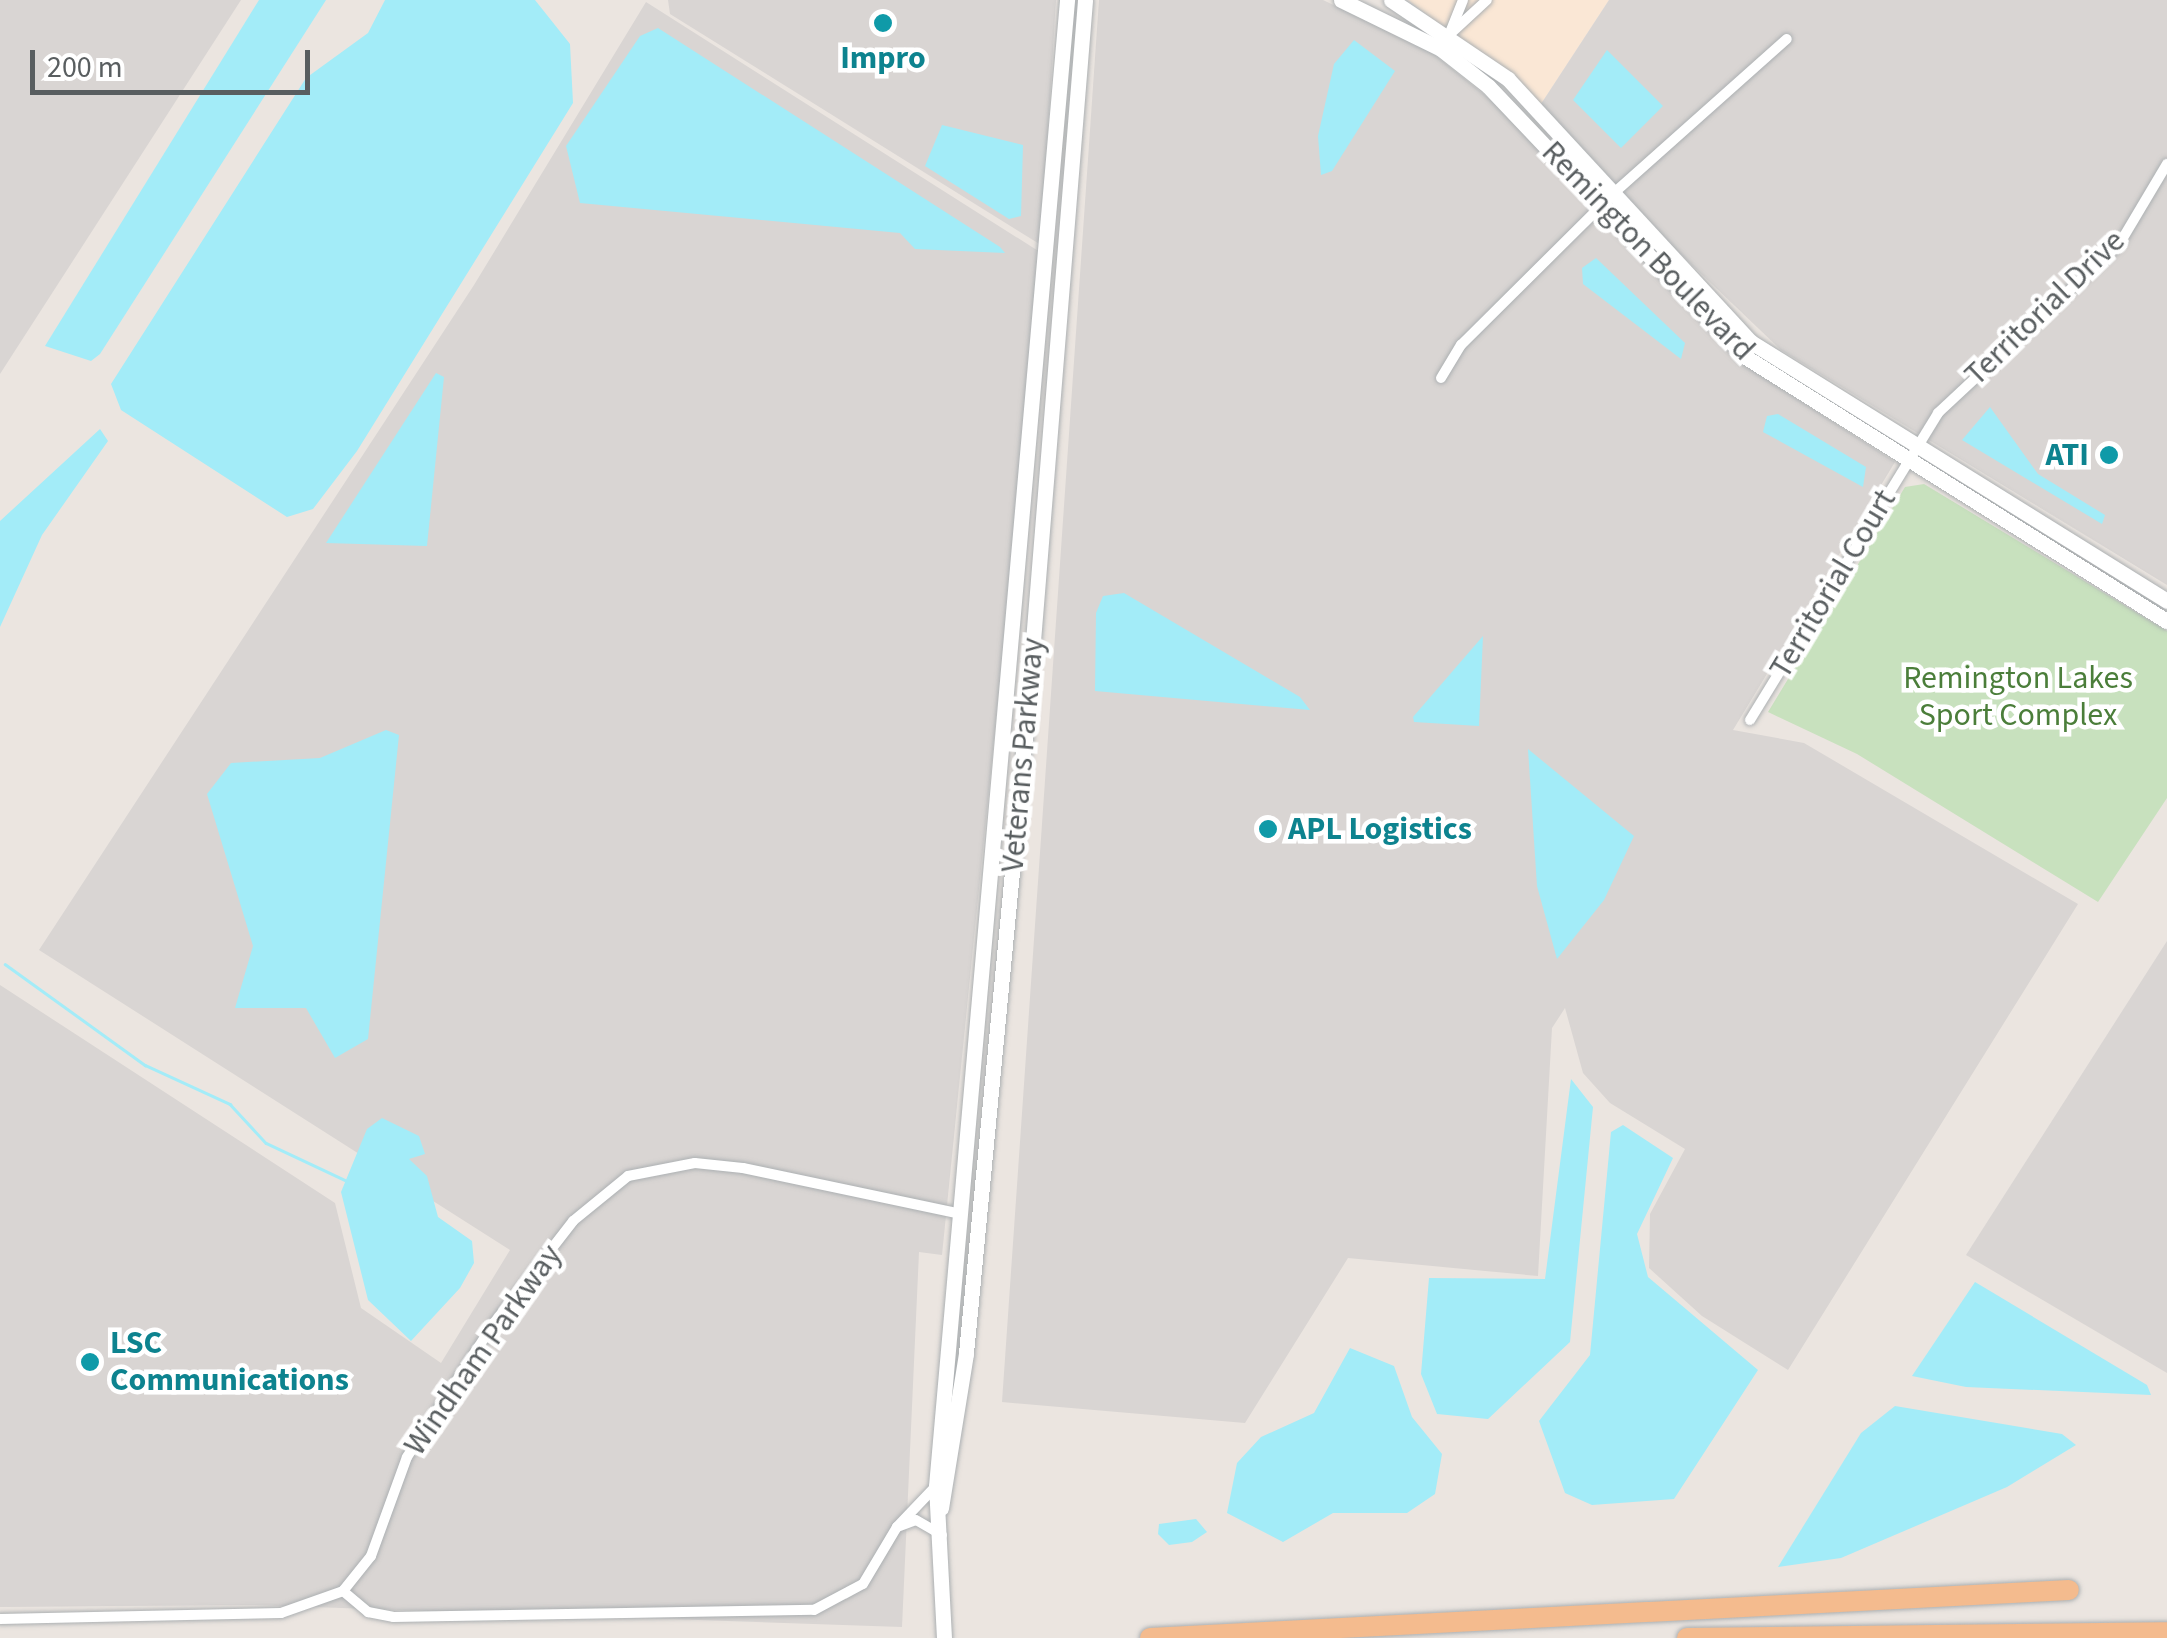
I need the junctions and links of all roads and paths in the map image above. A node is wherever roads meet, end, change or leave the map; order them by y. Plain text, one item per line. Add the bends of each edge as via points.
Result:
1 (1068, 0) edge
2 (1085, 0) edge
3 (1341, 0) edge
4 (1391, 0) edge
5 (1463, 0) edge
6 (1487, 0) edge
7 (1450, 34) junction
8 (1787, 39) dead end
9 (1442, 49) junction
10 (2167, 164) edge
11 (1615, 192) junction
12 (1601, 206) junction
13 (1441, 378) dead end
14 (1917, 448) junction
15 (1907, 462) junction
16 (2167, 602) edge
17 (2167, 622) edge
18 (1750, 720) dead end
19 (961, 1214) junction
20 (936, 1486) junction
21 (942, 1508) junction
22 (896, 1527) junction
23 (942, 1536) junction
24 (2068, 1590) dead end
25 (343, 1591) junction
26 (0, 1619) edge
27 (2167, 1632) edge
28 (944, 1638) edge
29 (1150, 1638) edge
30 (1688, 1638) edge

1 - 19 main road, Veterans Parkway
2 - 21 main road, Veterans Parkway via 1016,833 953,1472
3 - 9 main road, Remington Boulevard
4 - 7 main road, Remington Boulevard
5 - 7 street
6 - 7 street
7 - 9 street
7 - 11 main road, Remington Boulevard via 1508,79
8 - 11 street
9 - 12 main road, Remington Boulevard via 1516,111
10 - 14 street, Territorial Drive via 2120,243 1956,394
11 - 12 street
11 - 14 main road, Remington Boulevard via 1751,342
12 - 13 street via 1460,345
12 - 15 main road, Remington Boulevard via 1744,356
14 - 15 street, Territorial Court
14 - 16 main road, Remington Boulevard
15 - 17 main road, Remington Boulevard
15 - 18 street, Territorial Court
19 - 20 main road, Veterans Parkway
19 - 25 street, Windham Parkway via 742,1168 695,1163 628,1176 573,1221 494,1323 407,1457 370,1556
20 - 21 main road, Veterans Parkway
20 - 22 street
21 - 23 main road, Veterans Parkway
22 - 23 street via 916,1520
22 - 25 street via 863,1584 814,1610 394,1616 368,1612
23 - 28 main road, Veterans Parkway
24 - 29 highway
25 - 26 street via 281,1614
27 - 30 highway

